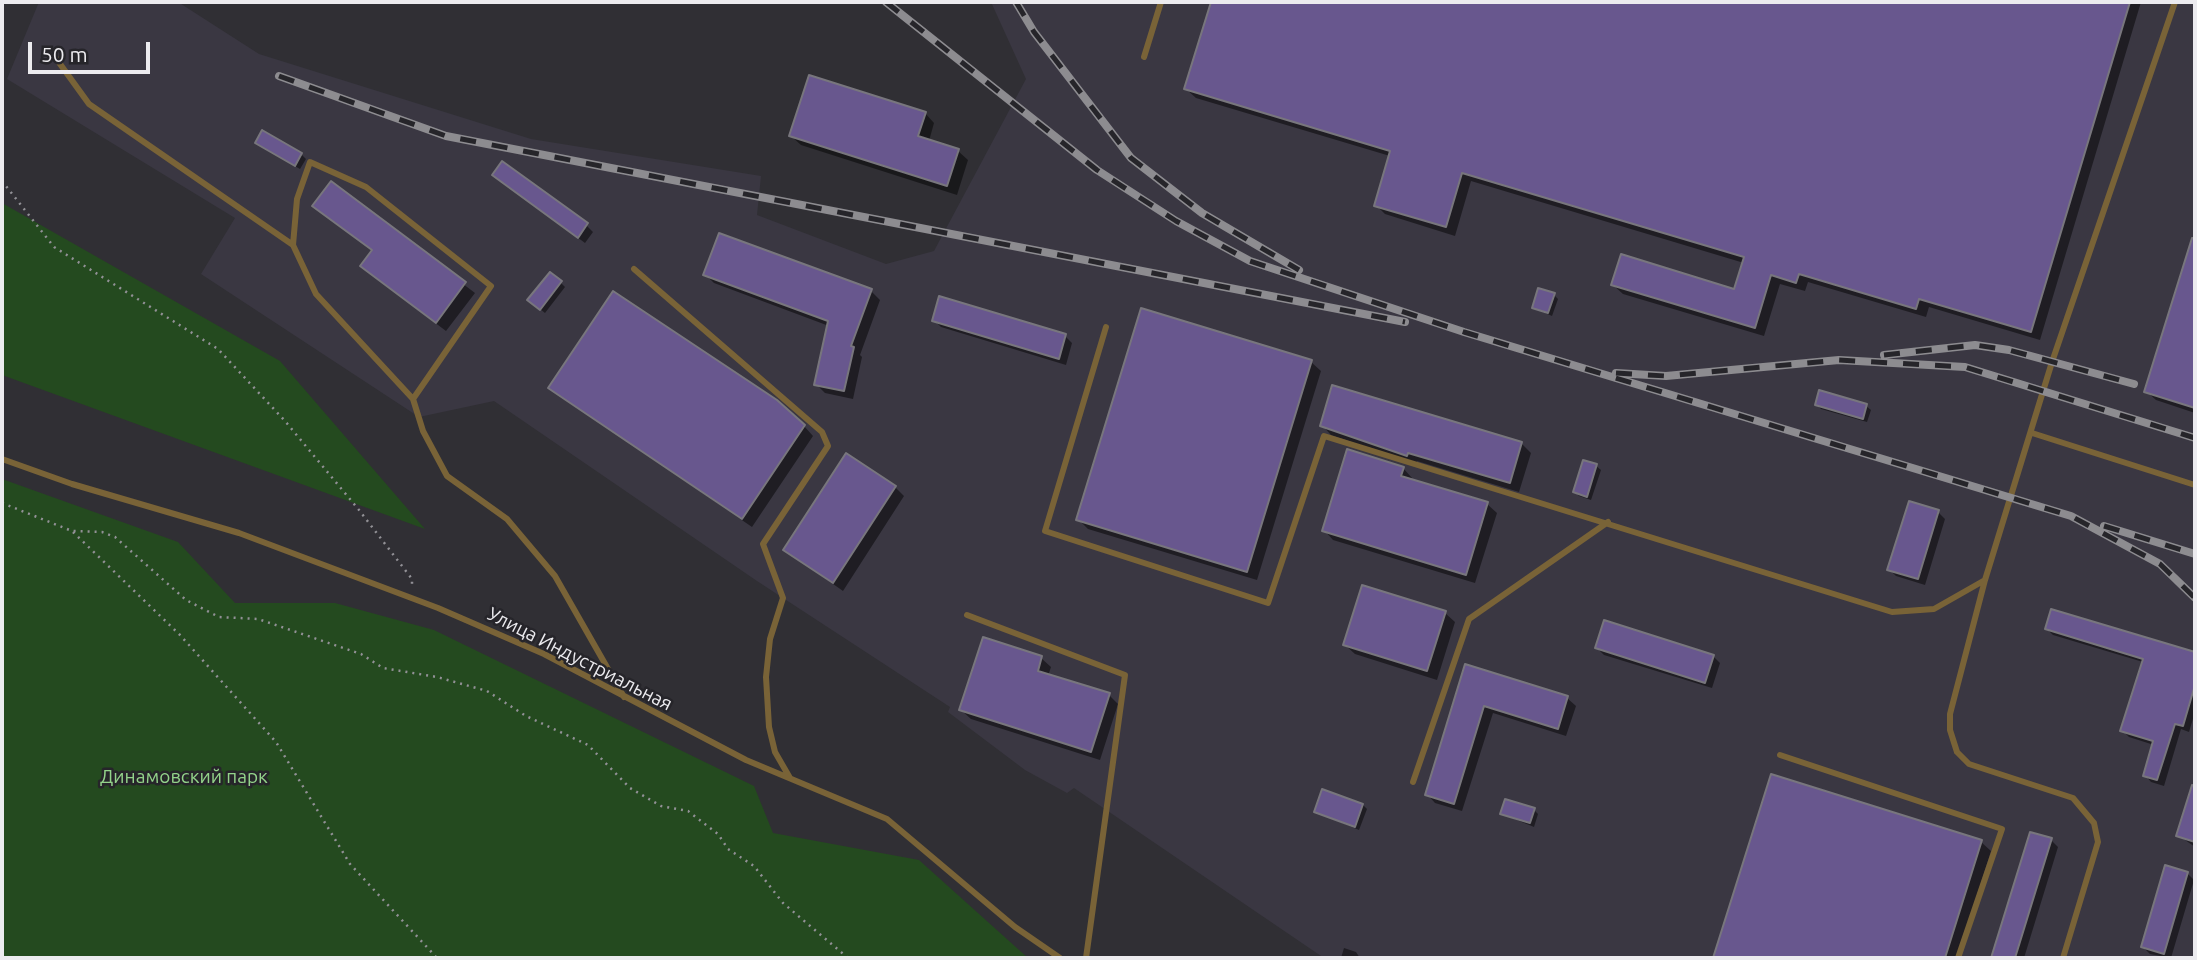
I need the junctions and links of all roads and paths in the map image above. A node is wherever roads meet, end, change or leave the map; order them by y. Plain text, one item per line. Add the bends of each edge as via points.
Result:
1 (1161, 2) edge
2 (2175, 2) edge
3 (55, 57) dead end
4 (1144, 57) dead end
5 (2, 181) edge
6 (293, 245) junction
7 (634, 269) dead end
8 (1107, 327) dead end
9 (413, 399) junction
10 (2032, 433) junction
11 (2, 460) edge
12 (2195, 485) edge
13 (2, 503) edge
14 (1608, 522) junction
15 (72, 531) junction
16 (1985, 580) junction
17 (411, 598) junction
18 (967, 615) dead end
19 (625, 699) junction
20 (1780, 755) dead end
21 (791, 779) junction
22 (1413, 782) dead end
23 (437, 958) edge
24 (848, 958) edge
25 (1060, 958) edge
26 (1086, 958) edge
27 (1958, 958) edge
28 (2063, 958) edge

1 - 4 lane
2 - 10 lane
3 - 6 lane via 89,104
5 - 17 path via 54,247 218,349 285,421 412,579
6 - 9 lane via 316,294
6 - 9 lane via 298,199 310,162 366,187 491,286
7 - 21 lane via 822,432 828,446 763,544 783,598 770,639 766,677 769,727 775,751
8 - 14 lane via 1045,531 1268,603 1324,436
9 - 19 lane via 423,431 447,476 507,519 555,576
10 - 12 lane
10 - 16 lane
11 - 17 lane, Улица Индустриальная via 239,533
13 - 15 path
14 - 16 lane via 1892,612 1934,609
14 - 22 lane via 1468,619
15 - 23 path via 180,635 275,742 350,864
15 - 24 path via 115,537 187,600 219,617 258,619 361,654 383,668 487,691 587,745 630,788 661,806 688,811 718,834 728,849 754,866 783,903
16 - 28 lane via 1950,714 1950,730 1957,752 1969,764 2073,798 2094,822 2098,842
17 - 19 lane, Улица Индустриальная via 544,654
18 - 26 lane via 1125,675
19 - 21 lane, Улица Индустриальная
20 - 27 lane via 2002,830
21 - 25 lane, Улица Индустриальная via 887,819 1015,927

